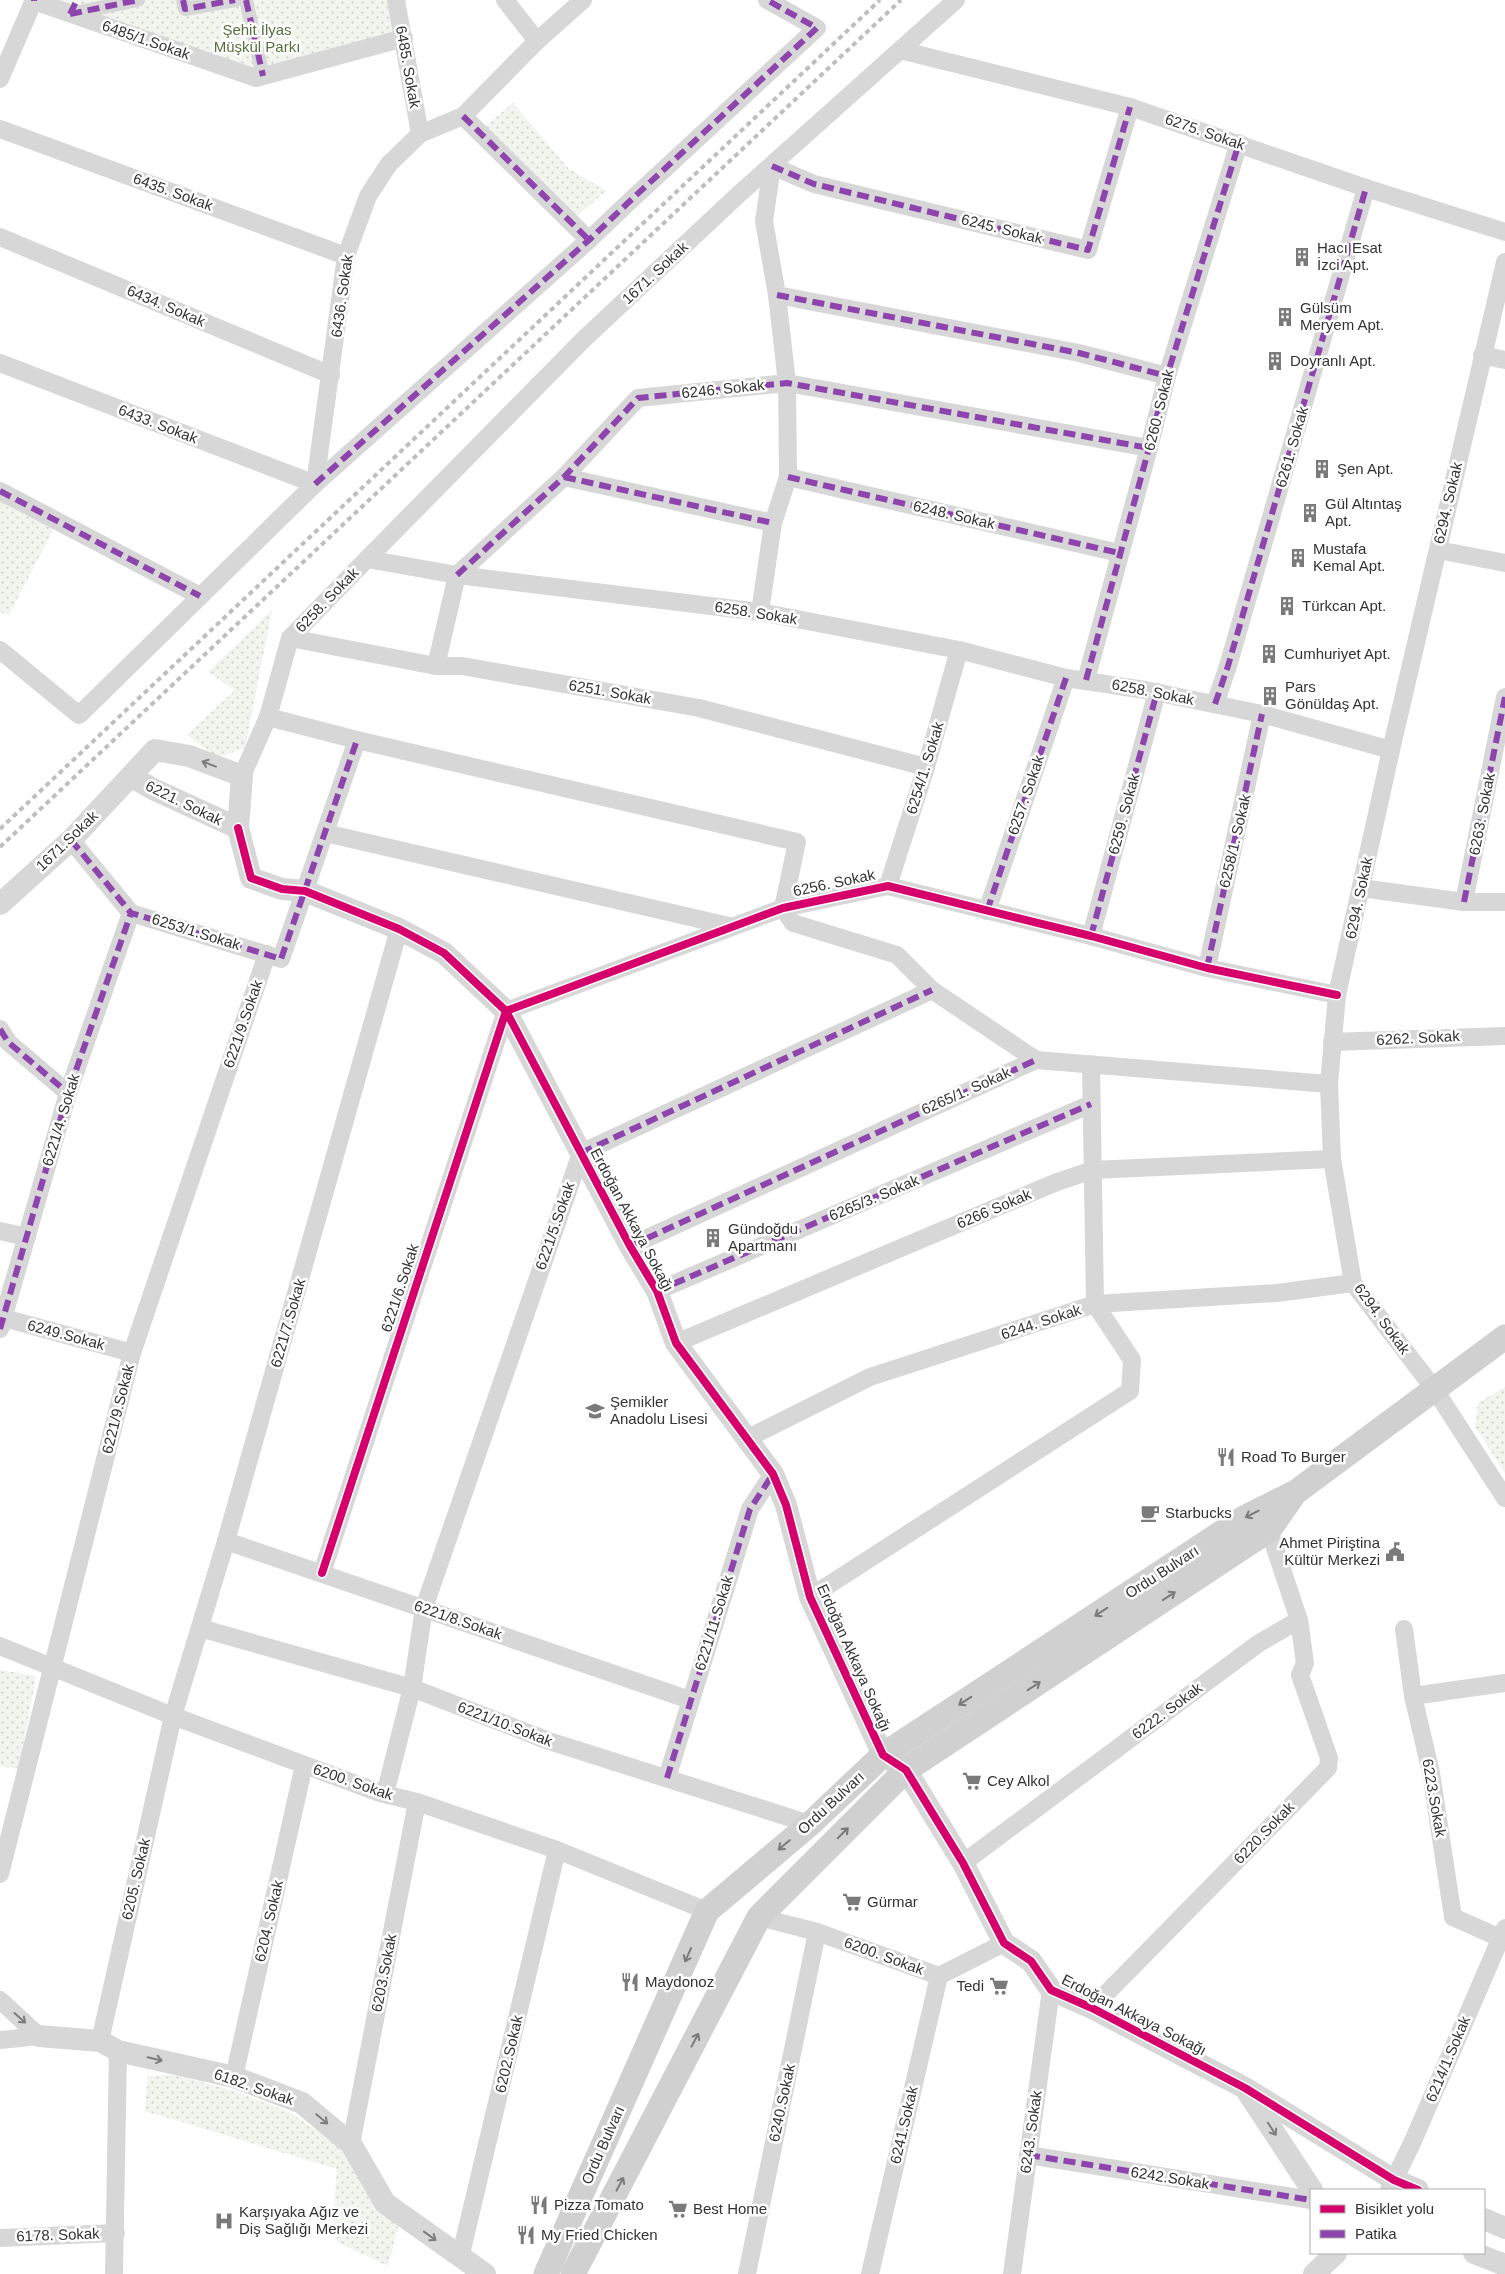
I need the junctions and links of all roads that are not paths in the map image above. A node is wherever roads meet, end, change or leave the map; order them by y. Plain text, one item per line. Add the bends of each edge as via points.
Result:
1 (34, 0) edge
2 (138, 0) edge
3 (183, 0) edge
4 (235, 0) edge
5 (246, 0) edge
6 (396, 0) edge
7 (505, 0) edge
8 (583, 0) edge
9 (767, 0) edge
10 (956, 0) edge
11 (74, 7) edge
12 (404, 38) junction
13 (537, 41) junction
14 (900, 50) junction
15 (263, 76) junction
16 (0, 79) edge
17 (1130, 107) junction
18 (463, 116) junction
19 (0, 129) edge
20 (420, 134) junction
21 (1239, 143) junction
22 (772, 166) junction
23 (1366, 188) junction
24 (1505, 232) edge
25 (0, 237) edge
26 (589, 240) junction
27 (346, 256) junction
28 (1505, 262) edge
29 (777, 295) junction
30 (1482, 354) junction
31 (1505, 360) edge
32 (0, 364) edge
33 (331, 375) junction
34 (1167, 376) junction
35 (787, 383) junction
36 (1150, 448) junction
37 (564, 477) junction
38 (788, 477) junction
39 (315, 484) junction
40 (0, 491) edge
41 (773, 523) junction
42 (1438, 550) junction
43 (1119, 553) junction
44 (367, 559) junction
45 (1505, 563) edge
46 (457, 575) junction
47 (200, 596) junction
48 (760, 612) junction
49 (290, 638) junction
50 (0, 650) edge
51 (959, 650) junction
52 (436, 666) junction
53 (1066, 678) junction
54 (1086, 680) junction
55 (1157, 692) junction
56 (1505, 697) edge
57 (1215, 704) junction
58 (1262, 714) junction
59 (268, 717) junction
60 (357, 740) junction
61 (1390, 750) junction
62 (926, 767) junction
63 (242, 776) junction
64 (132, 777) junction
65 (238, 828) junction
66 (326, 833) junction
67 (71, 840) junction
68 (888, 886) junction
69 (1361, 888) junction
70 (306, 891) junction
71 (1464, 902) junction
72 (1505, 902) edge
73 (0, 904) edge
74 (783, 908) junction
75 (987, 911) junction
76 (131, 913) junction
77 (731, 926) junction
78 (399, 929) junction
79 (1091, 936) junction
80 (266, 954) junction
81 (1207, 968) junction
82 (932, 990) junction
83 (1337, 995) junction
84 (506, 1011) junction
85 (1505, 1036) edge
86 (3, 1040) edge
87 (1332, 1042) junction
88 (1036, 1060) junction
89 (1091, 1064) junction
90 (1329, 1084) junction
91 (68, 1093) junction
92 (1091, 1104) junction
93 (581, 1153) junction
94 (1332, 1159) junction
95 (1092, 1170) junction
96 (0, 1231) edge
97 (27, 1237) junction
98 (630, 1246) junction
99 (1353, 1283) junction
100 (657, 1291) junction
101 (1095, 1304) junction
102 (1, 1322) edge
103 (1505, 1337) edge
104 (676, 1343) junction
105 (132, 1353) junction
106 (1435, 1390) junction
107 (748, 1438) junction
108 (773, 1474) junction
109 (1296, 1492) junction
110 (1505, 1498) edge
111 (1269, 1530) junction
112 (226, 1541) junction
113 (322, 1573) junction
114 (810, 1597) junction
115 (424, 1608) junction
116 (1299, 1620) junction
117 (200, 1628) junction
118 (1404, 1630) dead end
119 (0, 1646) edge
120 (54, 1667) junction
121 (1505, 1683) edge
122 (412, 1688) junction
123 (1414, 1696) junction
124 (690, 1700) junction
125 (173, 1716) junction
126 (883, 1755) junction
127 (304, 1765) junction
128 (906, 1770) junction
129 (667, 1778) junction
130 (385, 1794) junction
131 (417, 1802) junction
132 (810, 1824) junction
133 (557, 1850) junction
134 (963, 1863) junction
135 (0, 1874) edge
136 (707, 1911) junction
137 (759, 1917) junction
138 (817, 1932) junction
139 (1503, 1933) edge
140 (1004, 1943) junction
141 (939, 1976) junction
142 (1051, 1990) junction
143 (0, 2000) edge
144 (1092, 2008) junction
145 (39, 2036) junction
146 (0, 2040) edge
147 (109, 2046) junction
148 (234, 2077) junction
149 (1245, 2088) junction
150 (351, 2144) junction
151 (1028, 2155) junction
152 (1392, 2185) edge
153 (1311, 2189) edge
154 (1413, 2189) edge
155 (1310, 2200) edge
156 (1485, 2219) edge
157 (1505, 2228) edge
158 (116, 2233) junction
159 (0, 2238) edge
160 (1335, 2254) edge
161 (1478, 2254) edge
162 (460, 2258) junction
163 (1503, 2260) edge
164 (114, 2274) edge
165 (485, 2274) edge
166 (546, 2274) edge
167 (573, 2274) edge
168 (747, 2274) edge
169 (870, 2274) edge
170 (1012, 2274) edge
171 (1314, 2274) edge

1 - 11 street, 6485/1.Sokak
1 - 16 street
2 - 11 street
3 - 4 street via 185,9
5 - 15 street
6 - 12 street, 6485. Sokak
7 - 13 street
8 - 13 street, 6436. Sokak
9 - 26 street via 817,28
10 - 14 street, 1671. Sokak
11 - 15 street, 6485/1.Sokak via 256,78
12 - 15 street, 6485/1.Sokak
12 - 20 street, 6485. Sokak
13 - 18 street, 6436. Sokak
14 - 17 street, 6275. Sokak
14 - 22 street, 1671. Sokak
17 - 21 street, 6275. Sokak
17 - 22 street, 6245. Sokak via 1088,250 814,184
18 - 20 street, 6436. Sokak
18 - 26 street
19 - 27 street, 6435. Sokak
20 - 27 street, 6436. Sokak via 389,164 368,196
21 - 23 street, 6275. Sokak
21 - 34 street, 6260. Sokak
22 - 29 street via 764,221
22 - 44 street, 1671. Sokak via 584,339
23 - 24 street, 6275. Sokak
23 - 57 street, 6261. Sokak
25 - 33 street, 6434. Sokak
26 - 39 street
27 - 33 street, 6436. Sokak
28 - 30 street, 6294. Sokak
29 - 34 street via 1078,353
29 - 35 street
30 - 31 street
30 - 42 street, 6294. Sokak
32 - 39 street, 6433. Sokak
33 - 39 street, 6436. Sokak
34 - 36 street, 6260. Sokak
35 - 36 street, 6246. Sokak
35 - 37 street, 6246. Sokak via 638,398
35 - 38 street
36 - 43 street, 6260. Sokak
37 - 41 street
37 - 46 street, 6246. Sokak
38 - 41 street
38 - 43 street, 6248. Sokak
39 - 47 street
40 - 47 street
41 - 48 street
42 - 45 street
42 - 61 street, 6294. Sokak
43 - 54 street, 6260. Sokak
44 - 46 street, 6258. Sokak
44 - 49 street, 6258. Sokak
46 - 48 street, 6258. Sokak
46 - 52 street
47 - 50 street via 79,715
48 - 51 street, 6258. Sokak
49 - 52 street, 6251. Sokak
49 - 59 street, 6258. Sokak
51 - 53 street, 6258. Sokak
51 - 62 street, 6254/1. Sokak
52 - 62 street, 6251. Sokak via 462,666 699,708
53 - 54 street, 6258. Sokak
53 - 75 street, 6257. Sokak
54 - 55 street, 6258. Sokak
55 - 57 street, 6258. Sokak
55 - 79 street, 6259. Sokak
56 - 71 street, 6263. Sokak
57 - 58 street, 6258. Sokak
58 - 61 street, 6258. Sokak
58 - 81 street, 6258/1. Sokak
59 - 60 street
59 - 63 street, 6258. Sokak
60 - 66 street
60 - 74 street via 797,842
61 - 69 street, 6294. Sokak
62 - 68 street, 6254/1. Sokak
63 -> 64 street, 6221. Sokak via 189,756 155,750
63 - 65 street, 6221. Sokak
64 - 65 street, 6221. Sokak
64 - 67 street, 1671.Sokak
65 - 70 street, Erdoğan Akkaya Sokağı via 251,878 282,889
66 - 70 street
66 - 77 street
67 - 73 street, 1671.Sokak
67 - 76 street, 6253/1.Sokak
68 - 74 street, 6256. Sokak
68 - 75 street, 6256. Sokak
69 - 71 street
69 - 83 street, 6294. Sokak
70 - 78 street, Erdoğan Akkaya Sokağı
70 - 80 street, 6253/1.Sokak via 281,959
71 - 72 street
74 - 77 street, 6256. Sokak
74 - 82 street via 793,922 897,955
75 - 79 street, 6256. Sokak
76 - 80 street, 6253/1.Sokak
76 - 91 street, 6221/4. Sokak
77 - 84 street, 6256. Sokak
78 - 84 street, Erdoğan Akkaya Sokağı via 444,953
78 - 112 street, 6221/7.Sokak
79 - 81 street, 6256. Sokak
80 - 105 street, 6221/9.Sokak
81 - 83 street, 6256. Sokak
82 - 88 street
82 - 93 street
83 - 87 street, 6294. Sokak
84 - 93 street, Erdoğan Akkaya Sokağı
84 - 113 street, 6221/6.Sokak
85 - 87 street, 6262. Sokak
86 - 91 street
87 - 90 street, 6294. Sokak
88 - 89 street, 6265/1. Sokak
88 - 98 street, 6265/1. Sokak
89 - 90 street, 6265/1. Sokak
89 - 92 street
90 - 94 street, 6294. Sokak
91 - 97 street, 6221/4. Sokak
92 - 95 street
92 - 100 street, 6265/3. Sokak
93 - 98 street, Erdoğan Akkaya Sokağı
93 - 115 street, 6221/5.Sokak
94 - 95 street, 6266 Sokak
94 - 99 street, 6294. Sokak
95 - 101 street
95 - 104 street, 6266 Sokak
96 - 97 street
97 - 102 street, 6221/4. Sokak
98 - 100 street, Erdoğan Akkaya Sokağı
99 - 101 street, 6244. Sokak via 1277,1293
99 - 106 street, 6294. Sokak
100 - 104 street, Erdoğan Akkaya Sokağı
101 - 107 street, 6244. Sokak via 870,1377
101 - 114 street via 1132,1360 1130,1391
102 - 105 street, 6249.Sokak
103 - 106 main road, Ordu Bulvarı
104 - 107 street, Erdoğan Akkaya Sokağı
105 - 120 street, 6221/9.Sokak
106 - 109 main road, Ordu Bulvarı
106 - 110 street, 6294. Sokak
107 - 108 street, Erdoğan Akkaya Sokağı
108 - 114 street, Erdoğan Akkaya Sokağı via 786,1505
108 - 124 street, 6221/11.Sokak via 750,1508
109 - 111 main road, Ordu Bulvarı
109 -> 126 main road, Ordu Bulvarı via 1244,1518
111 - 116 street
128 -> 111 main road, Ordu Bulvarı
112 - 113 street, 6221/8.Sokak
112 - 117 street, 6221/7.Sokak
113 - 115 street, 6221/8.Sokak
114 - 126 street, Erdoğan Akkaya Sokağı
115 - 122 street, 6221/5.Sokak
115 - 124 street, 6221/8.Sokak
116 - 134 street, 6222. Sokak via 1259,1643
116 - 144 street, 6220.Sokak via 1305,1663 1300,1675 1329,1758 1328,1768
117 - 122 street, 6221/10.Sokak
117 - 125 street, 6221/7.Sokak
118 - 123 street, 6223.Sokak
119 - 120 street, 6200. Sokak
120 - 125 street, 6200. Sokak
120 - 135 street, 6221/9.Sokak
121 - 123 street
122 - 129 street, 6221/10.Sokak via 549,1741
122 - 130 street, 6221/5.Sokak
123 - 139 street, 6223.Sokak via 1431,1773 1453,1917
124 - 129 street, 6221/11.Sokak
125 - 127 street, 6200. Sokak
125 - 147 street, 6205. Sokak
126 - 128 street, Erdoğan Akkaya Sokağı
126 - 132 main road, Ordu Bulvarı
127 - 130 street, 6200. Sokak
127 - 148 street, 6204. Sokak
128 - 134 street, Erdoğan Akkaya Sokağı
137 -> 128 main road, Ordu Bulvarı
129 - 132 street, 6221/10.Sokak
130 - 131 street, 6200. Sokak
131 - 133 street, 6200. Sokak
131 - 150 street, 6203.Sokak
132 -> 136 main road, Ordu Bulvarı
133 - 136 street, 6200. Sokak
133 - 162 street, 6202.Sokak
134 - 140 street, Erdoğan Akkaya Sokağı
136 -> 166 main road, Ordu Bulvarı
137 - 138 street, 6200. Sokak
167 -> 137 main road, Ordu Bulvarı
138 - 141 street, 6200. Sokak
138 - 168 street, 6240.Sokak
139 - 152 street, 6214/1.Sokak
140 - 141 street, 6200. Sokak
140 - 142 street, Erdoğan Akkaya Sokağı via 1031,1961
141 - 169 street, 6241.Sokak
142 - 144 street, Erdoğan Akkaya Sokağı
142 - 151 street, 6243. Sokak
143 -> 145 street
144 - 149 street, Erdoğan Akkaya Sokağı
145 - 146 street
145 - 147 street, 6182. Sokak
147 -> 148 street, 6182. Sokak
147 - 158 street, 6205. Sokak
148 -> 150 street, 6182. Sokak via 302,2103
149 - 152 street, Erdoğan Akkaya Sokağı
149 -> 153 street, Erdoğan Akkaya Sokağı
150 -> 162 street, 6182. Sokak via 385,2203
151 - 155 street, 6242.Sokak
151 - 170 street, 6243. Sokak
152 - 154 street, Erdoğan Akkaya Sokağı
156 - 157 street
158 - 159 street, 6178. Sokak
158 - 164 street, 6205. Sokak
160 - 171 street
161 - 163 street
162 - 165 street, 6182. Sokak

